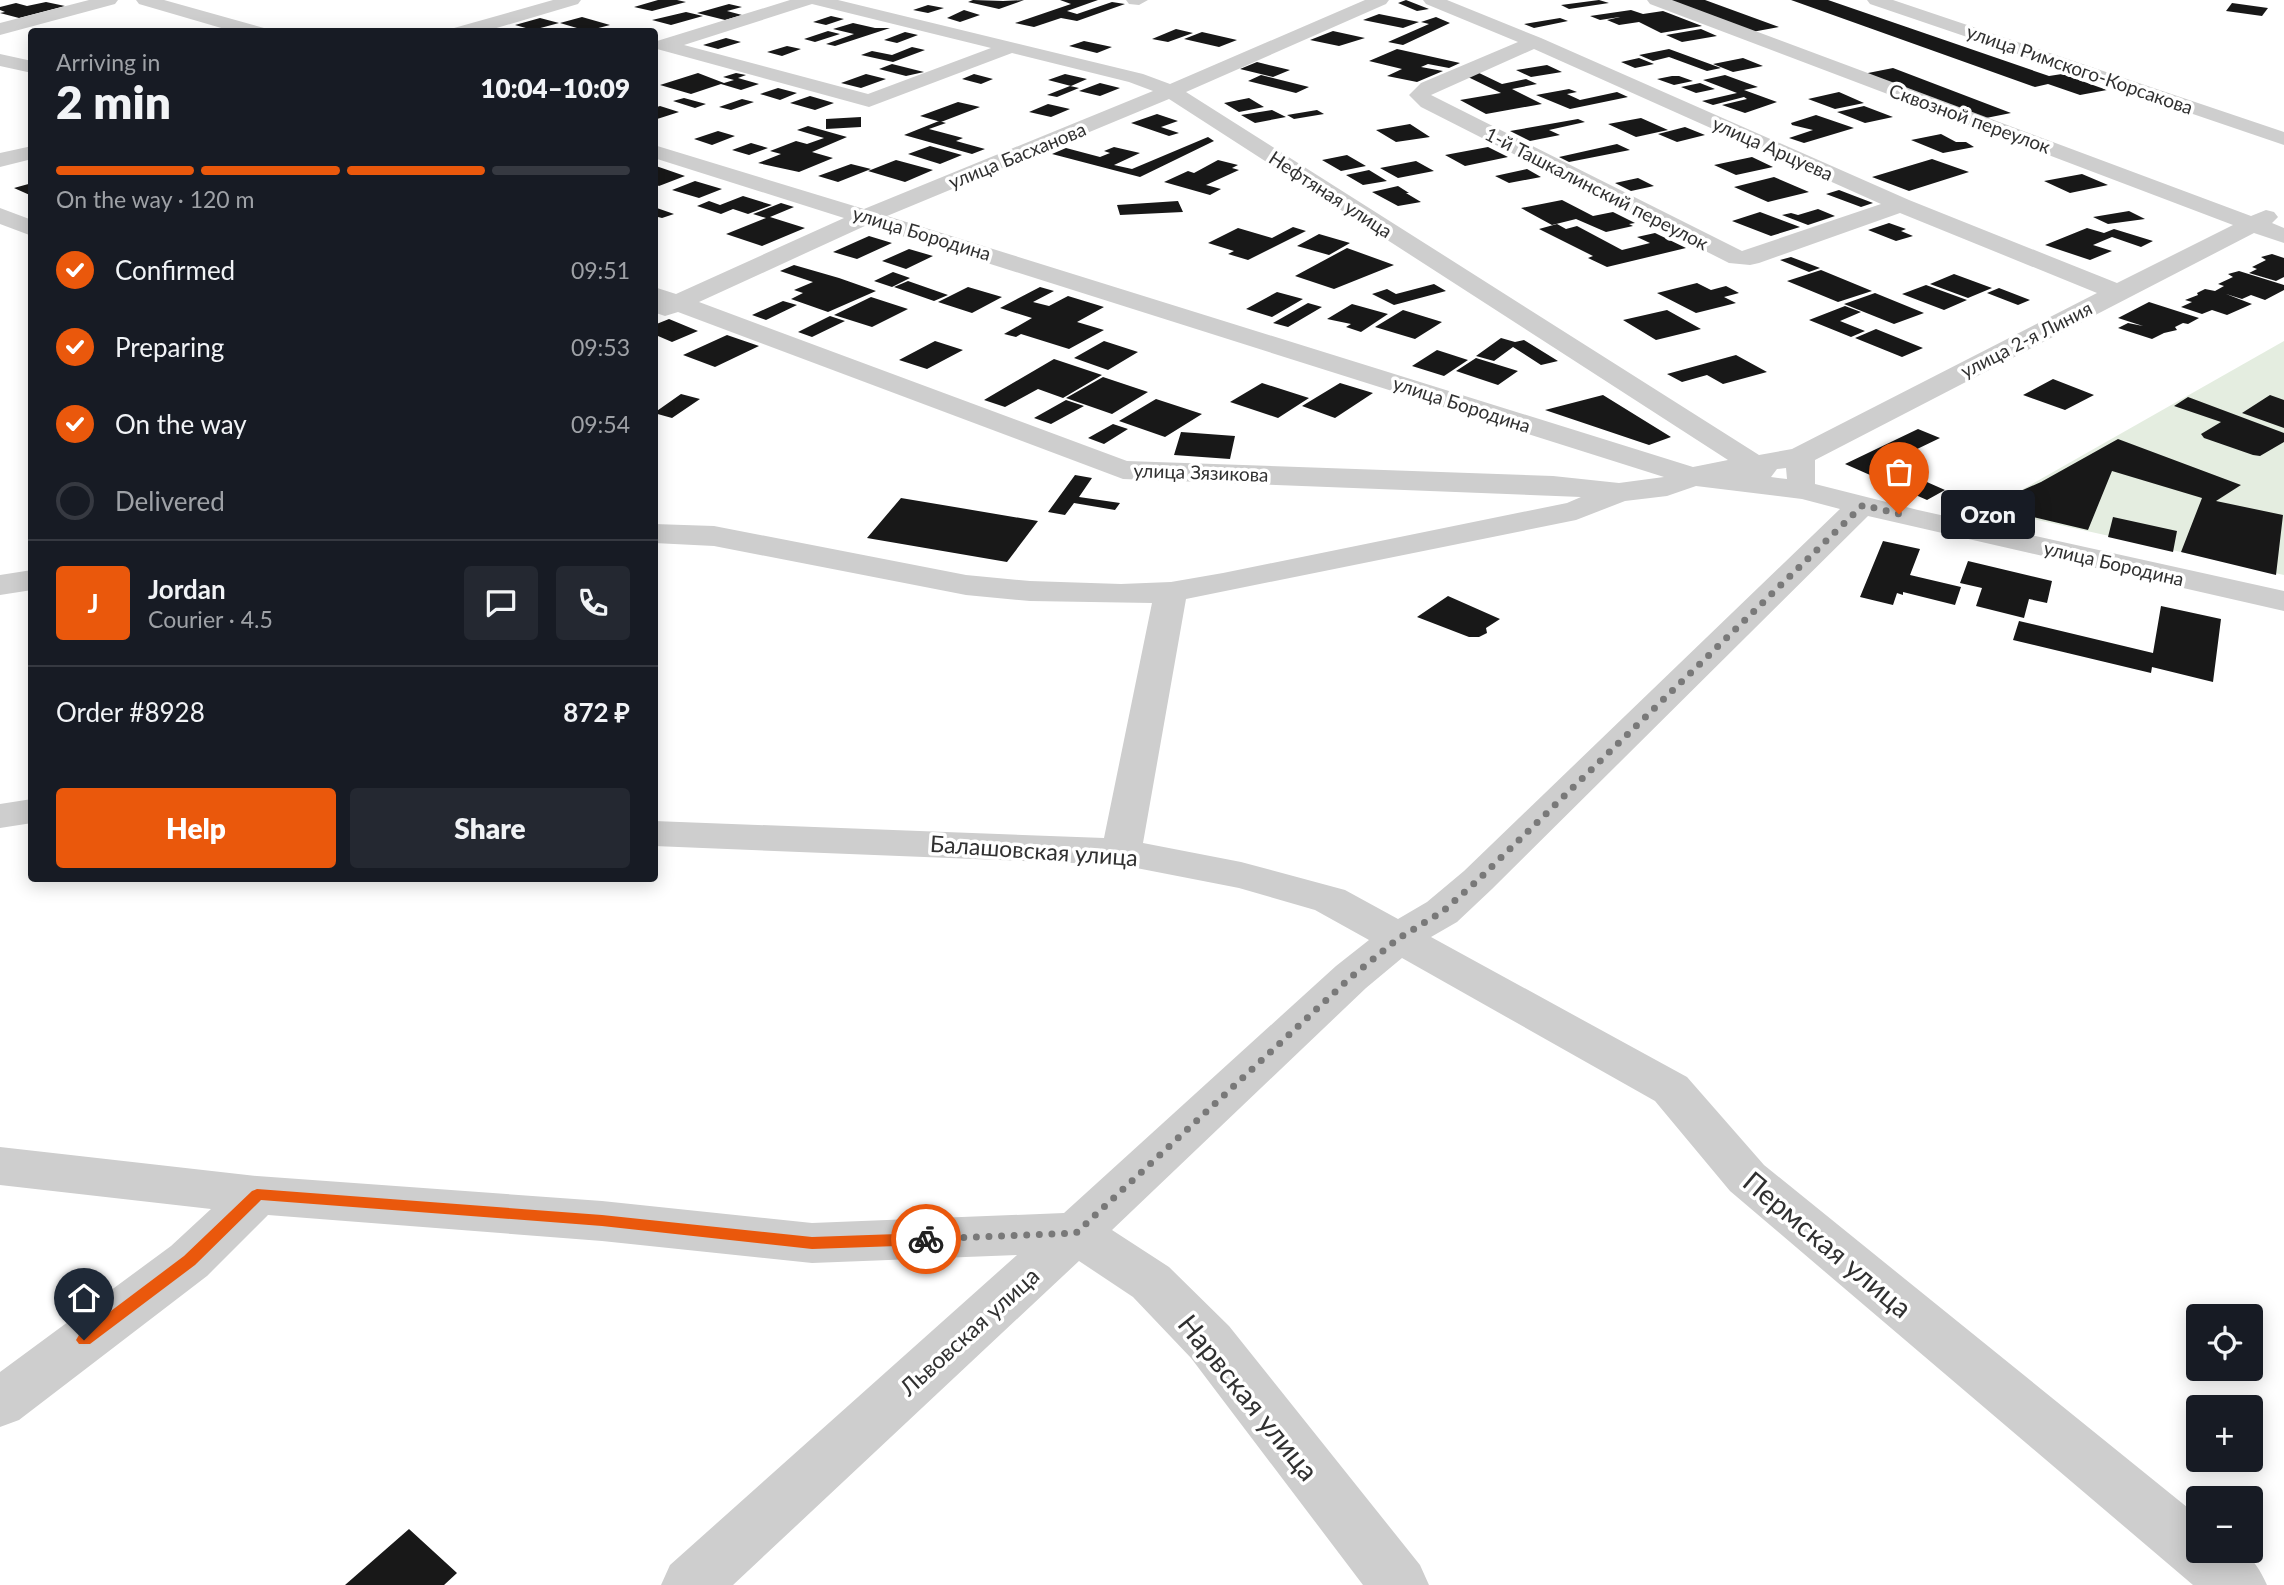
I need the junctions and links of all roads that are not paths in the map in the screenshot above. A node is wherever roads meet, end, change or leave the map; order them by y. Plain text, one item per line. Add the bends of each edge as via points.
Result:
1 (109, 0) edge
2 (145, 0) edge
3 (572, 0) edge
4 (808, 0) edge
5 (816, 0) edge
6 (1380, 0) edge
7 (1432, 0) edge
8 (1656, 0) edge
9 (1876, 0) edge
10 (232, 24) junction
11 (217, 28) edge
12 (244, 28) edge
13 (475, 28) edge
14 (0, 29) edge
15 (1534, 42) junction
16 (1012, 47) junction
17 (0, 60) edge
18 (28, 66) edge
19 (1171, 91) junction
20 (2284, 139) edge
21 (658, 151) edge
22 (28, 153) edge
23 (0, 160) edge
24 (1901, 205) junction
25 (2284, 208) edge
26 (0, 215) edge
27 (869, 216) junction
28 (2253, 224) junction
29 (28, 227) edge
30 (2284, 236) edge
31 (2116, 292) junction
32 (662, 303) edge
33 (1800, 456) junction
34 (1751, 464) junction
35 (1692, 476) junction
36 (1803, 490) junction
37 (1619, 492) junction
38 (1863, 505) junction
39 (658, 533) edge
40 (28, 581) edge
41 (0, 585) edge
42 (1171, 592) junction
43 (2284, 601) edge
44 (28, 812) edge
45 (0, 816) edge
46 (658, 834) edge
47 (1121, 852) junction
48 (1399, 938) junction
49 (0, 1166) edge
50 (257, 1195) junction
51 (1076, 1233) junction
52 (0, 1403) edge
53 (691, 1585) edge
54 (1399, 1585) edge
55 (2237, 1585) edge

1 - 14 street
2 - 10 street
3 - 13 street
4 - 16 street via 664,45 869,101
5 - 16 street, Нефтяная улица
6 - 19 street, улица Басханова
7 - 15 street, улица Арцуева
8 - 28 street, Сквозной переулок
9 - 20 street, улица Римского-Корсакова
10 - 11 street
10 - 12 street
15 - 24 street, улица Арцуева
15 - 24 street, 1-й Ташкалинский переулок via 1419,95 1738,258 1750,258
16 - 19 street, Нефтяная улица
17 - 18 street
19 - 27 street, улица Басханова
19 - 34 street, Нефтяная улица
21 - 27 street, улица Бородина
22 - 23 street
24 - 31 street, улица Арцуева
25 - 28 street, улица 2-я Линия
26 - 29 street
27 - 32 street, улица Басханова
27 - 35 street, улица Бородина
28 - 30 street, Сквозной переулок
28 - 31 street, улица 2-я Линия
31 - 33 street, улица 2-я Линия
32 - 37 street, улица Зязикова via 1123,470 1553,485
33 - 34 street, улица 2-я Линия
33 - 36 street
34 - 35 street, улица Зязикова
34 - 36 street, Нефтяная улица
35 - 36 street, улица Бородина
35 - 37 street, улица Зязикова via 1667,487
36 - 38 street, улица Бородина
37 - 42 street via 1576,511
38 - 43 street, улица Бородина
38 - 48 street, Львовская улица via 1478,880 1442,912
39 - 42 street via 714,536 966,584 1030,591
40 - 41 street
42 - 47 street
44 - 45 street
46 - 47 street, Балашовская улица
47 - 48 street, Балашовская улица via 1241,875 1330,900
48 - 51 street, Львовская улица via 1351,977
48 - 55 street, Пермская улица via 1671,1089 1747,1178
49 - 50 street
50 - 51 street via 602,1221 812,1243
50 - 52 street via 189,1261
51 - 53 street, Львовская улица
51 - 54 street, Нарвская улица via 1151,1282 1210,1342

